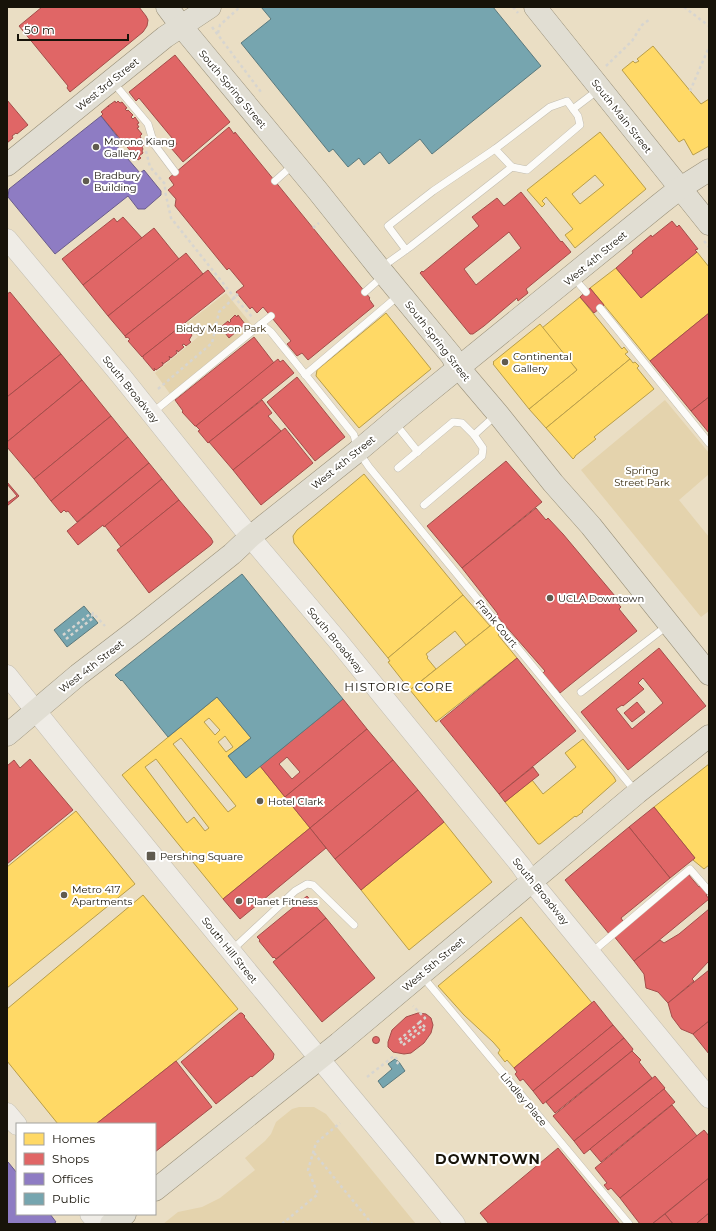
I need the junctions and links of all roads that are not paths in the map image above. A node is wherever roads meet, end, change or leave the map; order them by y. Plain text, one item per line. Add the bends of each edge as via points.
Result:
1 (167, 7) edge
2 (210, 7) edge
3 (535, 7) edge
4 (182, 27) junction
5 (111, 80) junction
6 (600, 88) junction
7 (573, 109) junction
8 (495, 148) junction
9 (295, 164) junction
10 (7, 165) edge
11 (512, 168) junction
12 (709, 170) edge
13 (175, 172) dead end
14 (275, 181) dead end
15 (680, 189) junction
16 (709, 224) edge
17 (7, 239) edge
18 (406, 250) junction
19 (382, 272) junction
20 (365, 292) dead end
21 (401, 294) junction
22 (600, 308) dead end
23 (271, 316) dead end
24 (261, 324) junction
25 (459, 368) junction
26 (305, 375) junction
27 (150, 414) junction
28 (498, 414) junction
29 (394, 421) junction
30 (474, 435) junction
31 (709, 443) edge
32 (358, 451) junction
33 (418, 452) junction
34 (398, 468) dead end
35 (424, 505) dead end
36 (250, 537) junction
37 (669, 624) junction
38 (709, 674) edge
39 (7, 675) edge
40 (581, 692) dead end
41 (36, 712) junction
42 (7, 735) edge
43 (709, 736) edge
44 (637, 793) junction
45 (532, 882) junction
46 (709, 891) edge
47 (354, 925) dead end
48 (231, 951) junction
49 (591, 953) junction
50 (420, 974) junction
51 (319, 1058) junction
52 (709, 1098) edge
53 (7, 1112) edge
54 (16, 1124) edge
55 (156, 1189) edge
56 (91, 1215) edge
57 (124, 1215) edge
58 (99, 1224) edge
59 (111, 1224) edge
60 (455, 1224) edge
61 (629, 1224) edge

1 - 4 main road, South Spring Street
2 - 4 main road, West 3rd Street
3 - 6 main road, South Main Street
4 - 5 main road, West 3rd Street
4 - 9 main road, South Spring Street
5 - 10 main road, West 3rd Street
5 - 13 lane via 148,124 154,144
6 - 7 lane
6 - 15 main road, South Main Street
7 - 8 lane via 567,101 550,107
7 - 11 lane via 580,125 527,170
8 - 11 lane
8 - 18 lane via 388,226
9 - 14 lane
9 - 19 main road, South Spring Street
11 - 18 lane
12 - 15 main road, West 4th Street
15 - 16 main road, South Main Street
15 - 25 main road, West 4th Street via 580,284
17 - 27 main road, South Broadway
18 - 19 lane
19 - 20 lane
19 - 21 main road, South Spring Street
21 - 25 main road, South Spring Street
21 - 26 lane
22 - 31 lane via 669,389
23 - 24 lane
24 - 26 lane, Frank Court via 271,332
24 - 27 lane
25 - 28 main road, South Spring Street
25 - 29 main road, West 4th Street
26 - 32 lane, Frank Court via 354,436
27 - 36 main road, South Broadway
28 - 30 lane
28 - 37 main road, South Spring Street
29 - 32 main road, West 4th Street
29 - 33 lane
30 - 33 lane via 462,423 453,422
30 - 35 lane via 483,448 482,456
32 - 36 main road, West 4th Street
32 - 44 lane, Frank Court
33 - 34 lane
36 - 41 main road, West 4th Street
36 - 45 main road, South Broadway via 343,647
37 - 38 main road, South Spring Street
37 - 40 lane
39 - 41 main road, South Hill Street
41 - 42 main road, West 4th Street
41 - 48 main road, South Hill Street
43 - 44 main road, West 5th Street
44 - 45 main road, West 5th Street
45 - 49 main road, South Broadway
45 - 50 main road, West 5th Street
46 - 49 lane via 690,869
47 - 48 lane via 313,886 307,884 295,891
48 - 51 main road, South Hill Street
49 - 52 main road, South Broadway
50 - 51 main road, West 5th Street
50 - 61 lane, Lindley Place
51 - 55 main road, West 5th Street
51 - 60 main road, South Hill Street
53 - 54 main road
56 - 58 main road
57 - 59 main road

